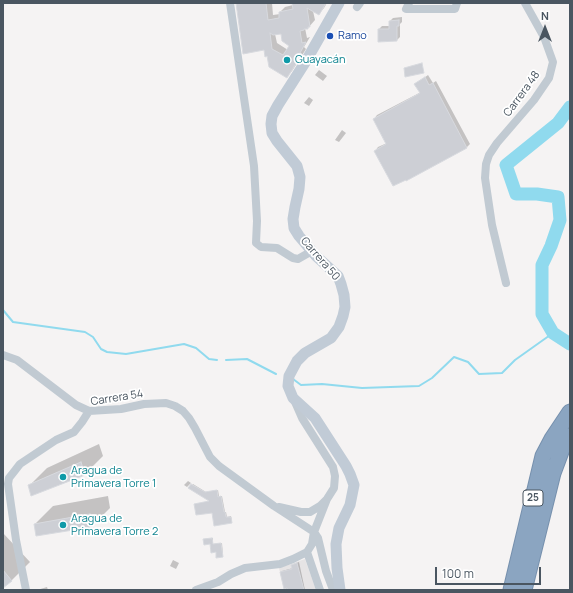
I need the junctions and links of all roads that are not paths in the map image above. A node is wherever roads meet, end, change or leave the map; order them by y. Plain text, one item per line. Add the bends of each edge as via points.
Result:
1 (230, 3) edge
2 (339, 3) edge
3 (525, 3) edge
4 (407, 6) edge
5 (456, 6) edge
6 (312, 251) junction
7 (506, 283) dead end
8 (3, 355) edge
9 (293, 398) junction
10 (89, 411) junction
11 (570, 412) edge
12 (570, 436) edge
13 (327, 499) junction
14 (274, 506) junction
15 (314, 532) junction
16 (307, 552) junction
17 (26, 590) edge
18 (196, 590) edge
19 (320, 590) edge
20 (335, 590) edge
21 (340, 590) edge
22 (510, 590) edge
23 (524, 590) edge

1 - 6 street via 254,166 256,244 261,247 277,248 298,259
2 - 6 main road, Carrera 50 via 278,105 271,124 272,133 297,166 300,177 293,219 294,228
3 - 7 street, Carrera 48 via 544,37 553,62 549,78 534,100 497,143 486,164 492,225
4 - 5 street
6 - 9 main road, Carrera 50 via 338,276 345,307 339,327 331,338 297,361 289,376 288,386
8 - 10 street via 17,360 76,405
9 - 13 street, Carrera 54 via 302,418 333,467 334,488
9 - 21 main road via 315,418 346,466 354,485 350,505 339,528 336,544
10 - 14 street, Carrera 54 via 121,409 144,404 175,406 189,418 210,457 218,466
10 - 17 street, Carrera 54 via 74,432 56,440 20,464 9,478 16,540
11 - 22 highway, 25 via 543,456
12 - 23 highway, 25 via 553,473
13 - 14 street, Carrera 54 via 310,512
13 - 15 street
14 - 15 street, Carrera 54
15 - 16 street via 312,544
15 - 20 street
16 - 18 street via 280,564 245,568
16 - 19 street

